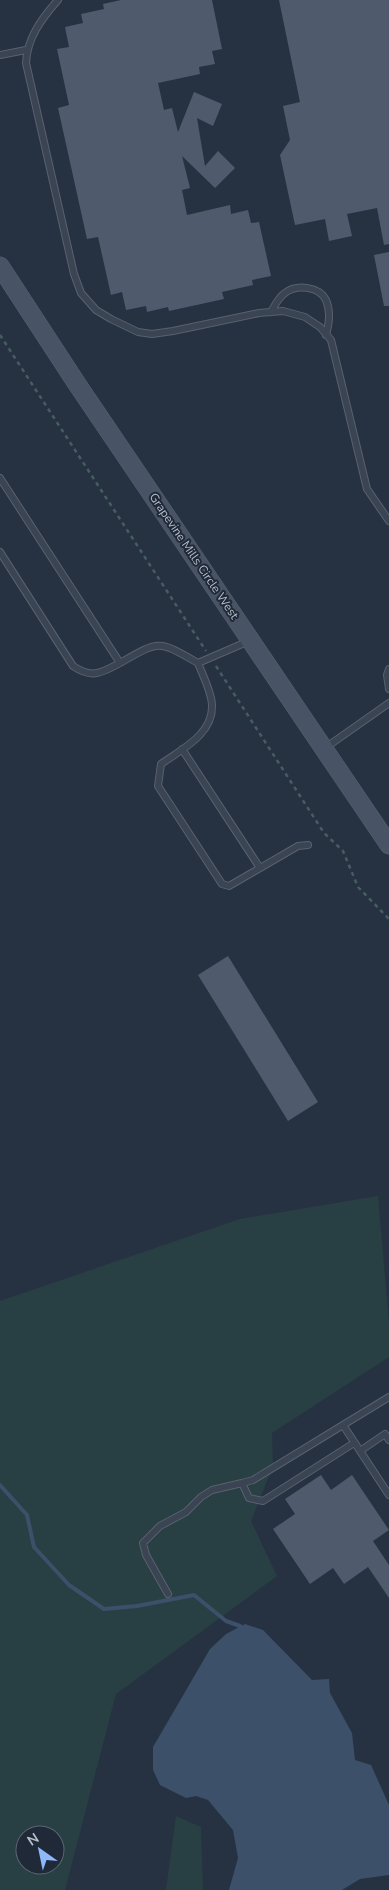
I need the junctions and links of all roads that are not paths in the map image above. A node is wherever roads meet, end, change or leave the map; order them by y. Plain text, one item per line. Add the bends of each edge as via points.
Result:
1 (58, 0) edge
2 (26, 50) junction
3 (0, 55) edge
4 (0, 266) edge
5 (271, 312) junction
6 (326, 335) junction
7 (0, 478) edge
8 (389, 521) edge
9 (0, 552) edge
10 (250, 640) junction
11 (120, 663) junction
12 (198, 663) junction
13 (389, 669) edge
14 (389, 689) edge
15 (389, 703) edge
16 (324, 748) junction
17 (182, 749) junction
18 (308, 845) dead end
19 (389, 845) edge
20 (260, 868) junction
21 (389, 1397) edge
22 (343, 1425) junction
23 (389, 1440) edge
24 (354, 1442) junction
25 (360, 1451) junction
26 (242, 1483) junction
27 (389, 1495) edge
28 (168, 1594) dead end

1 - 2 lane via 39,24
2 - 3 lane
2 - 5 lane via 28,79 74,274 88,302 124,326 152,334
4 - 10 street, Grapevine Mills Circle West
5 - 6 lane via 283,311 305,317
5 - 6 lane via 286,292 299,288 313,289 326,299 330,319
6 - 8 lane via 331,340 367,489
7 - 11 lane
9 - 11 lane via 73,666 83,673 98,674
10 - 12 lane
10 - 16 street, Grapevine Mills Circle West
11 - 12 lane via 157,645 170,647
12 - 17 lane via 212,703 211,719 205,730
13 - 14 lane
15 - 16 lane
16 - 19 street, Grapevine Mills Circle West
17 - 20 lane
17 - 20 lane via 161,764 158,786 222,884 229,886
18 - 20 lane via 298,846
21 - 22 lane
22 - 24 lane
22 - 26 lane via 253,1480
23 - 25 lane via 385,1434
24 - 25 lane
24 - 26 lane via 263,1501 249,1498
25 - 27 lane
26 - 28 lane via 212,1490 186,1512 160,1526 143,1543 146,1555

